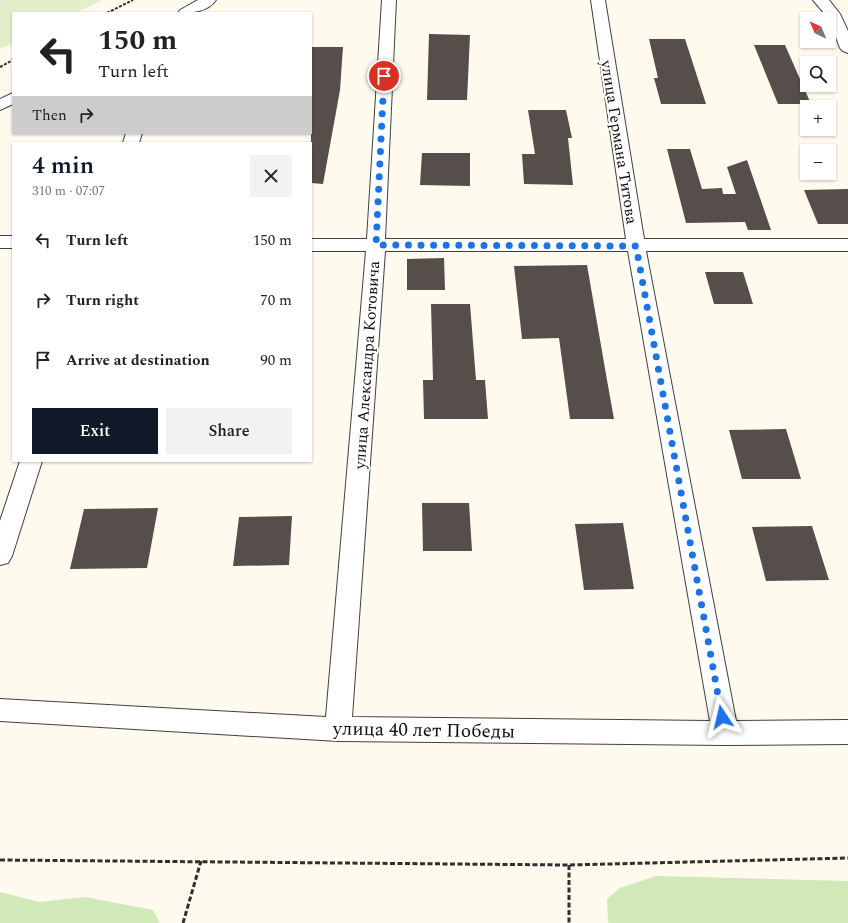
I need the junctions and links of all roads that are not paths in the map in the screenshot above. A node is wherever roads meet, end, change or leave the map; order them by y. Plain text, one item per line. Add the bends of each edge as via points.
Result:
1 (209, 0) edge
2 (389, 0) edge
3 (598, 0) edge
4 (820, 0) edge
5 (187, 12) edge
6 (848, 48) edge
7 (12, 99) edge
8 (0, 105) edge
9 (0, 242) edge
10 (12, 242) edge
11 (312, 245) edge
12 (376, 245) junction
13 (848, 245) edge
14 (636, 246) junction
15 (31, 462) edge
16 (0, 556) edge
17 (0, 710) edge
18 (338, 729) junction
19 (848, 732) edge
20 (725, 733) junction

1 - 5 street
2 - 12 street, улица Александра Котовича
3 - 14 street, улица Германа Титова
4 - 6 street via 832,13
7 - 8 street
9 - 10 street
11 - 12 street
12 - 14 street
12 - 18 street, улица Александра Котовича
13 - 14 street
14 - 20 street, улица Германа Титова
15 - 16 street
17 - 18 street, улица 40 лет Победы
18 - 20 street, улица 40 лет Победы
19 - 20 street, улица 40 лет Победы

